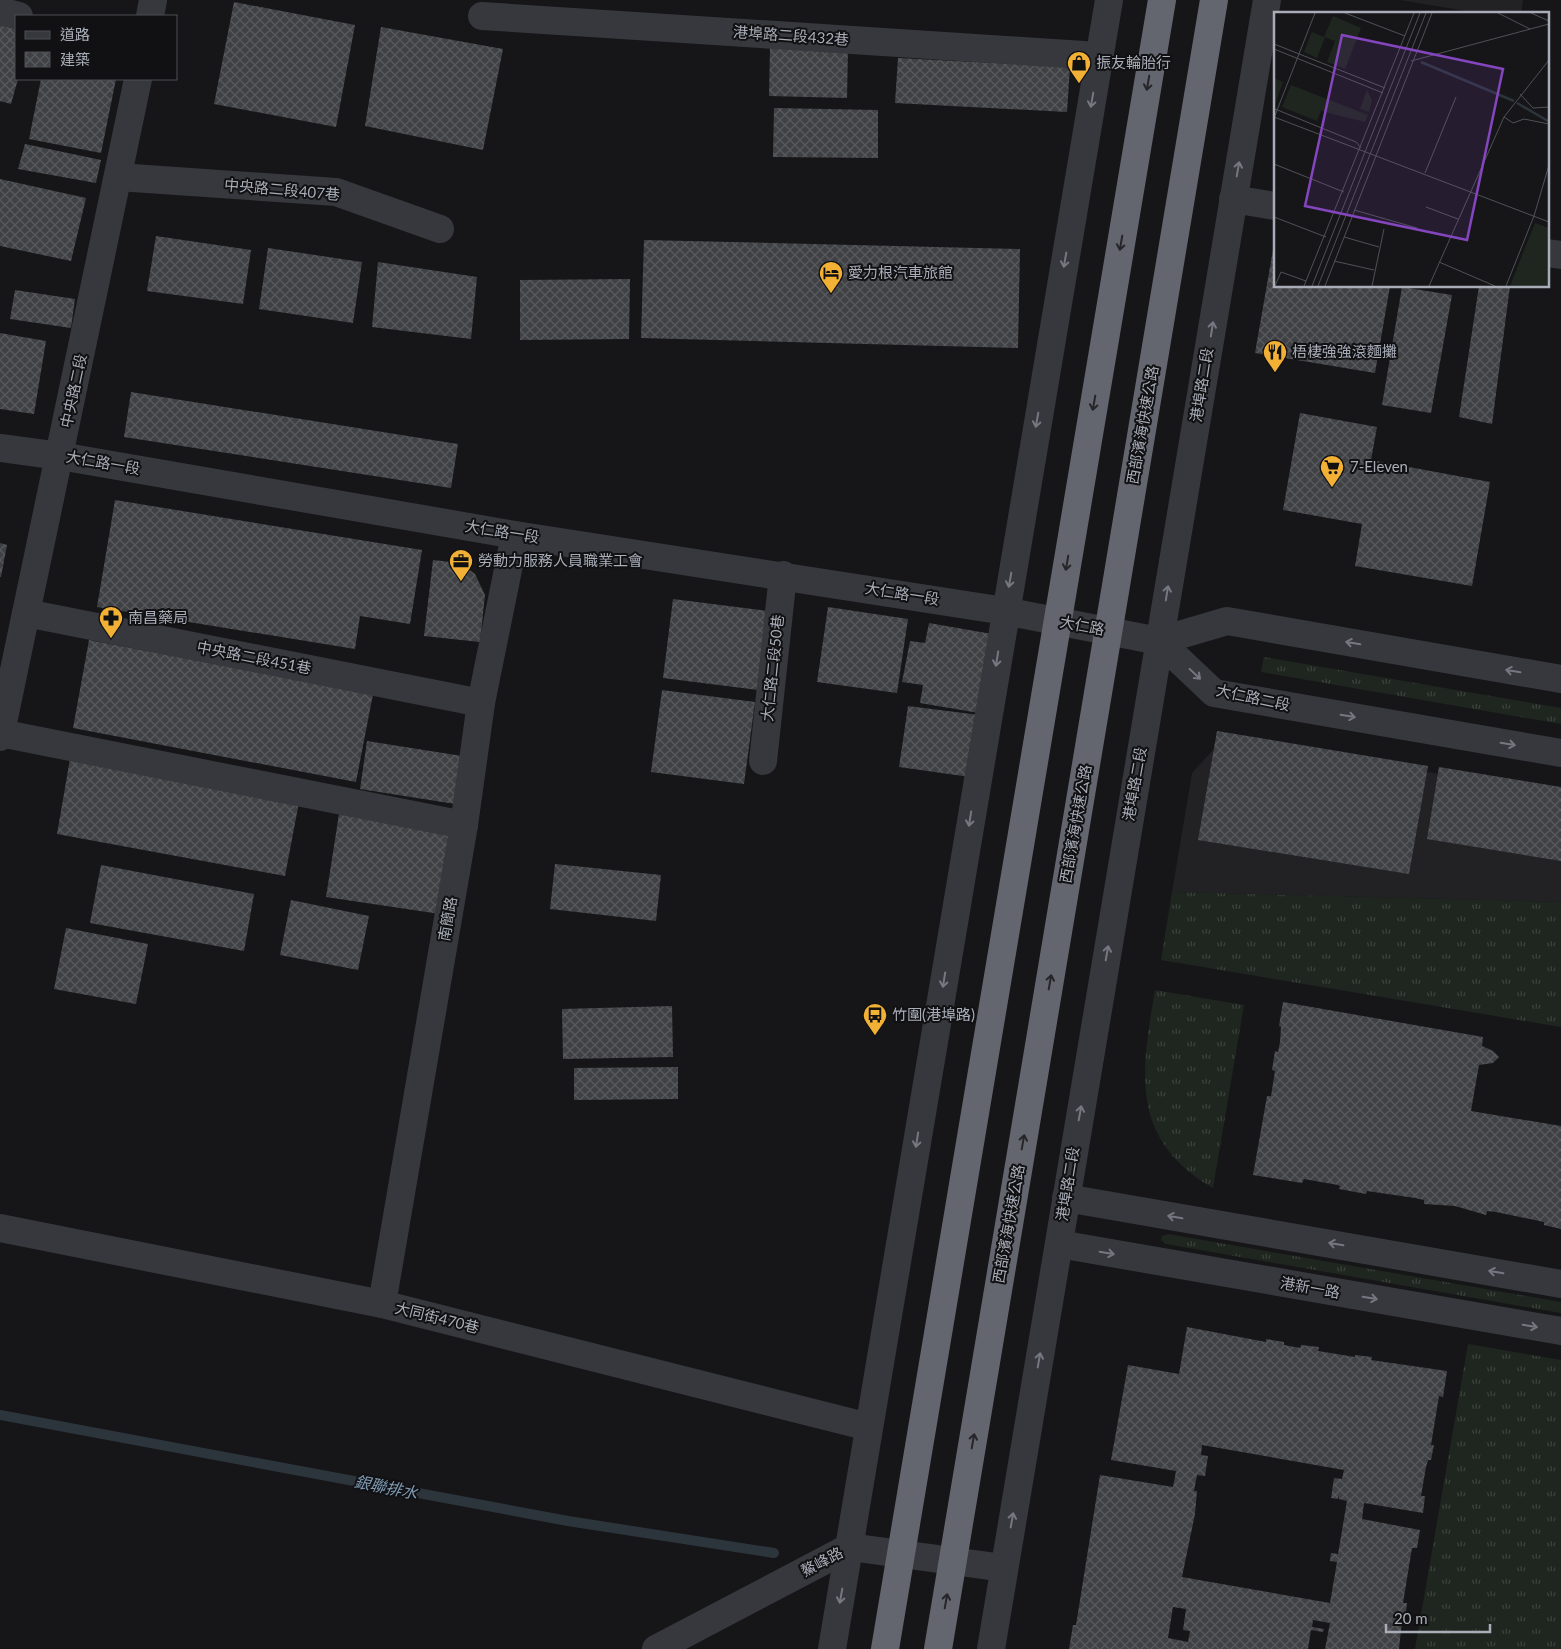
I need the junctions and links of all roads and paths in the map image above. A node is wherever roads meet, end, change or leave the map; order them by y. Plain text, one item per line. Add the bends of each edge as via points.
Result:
1 (153, 0) edge
2 (1109, 0) edge
3 (1162, 0) edge
4 (1214, 0) edge
5 (1267, 0) edge
6 (0, 11) edge
7 (15, 15) edge
8 (150, 15) edge
9 (482, 16) dead end
10 (1099, 56) junction
11 (138, 80) edge
12 (118, 178) junction
13 (1233, 199) junction
14 (1274, 206) edge
15 (440, 229) dead end
16 (1548, 253) edge
17 (1561, 255) edge
18 (0, 448) edge
19 (60, 456) junction
20 (515, 535) junction
21 (783, 575) junction
22 (1005, 611) junction
23 (26, 613) junction
24 (1159, 641) junction
25 (1561, 679) edge
26 (481, 703) junction
27 (0, 734) edge
28 (1561, 753) edge
29 (763, 761) dead end
30 (464, 825) junction
31 (1066, 1198) junction
32 (0, 1228) edge
33 (1058, 1244) junction
34 (1561, 1284) edge
35 (382, 1304) junction
36 (1561, 1331) edge
37 (869, 1427) junction
38 (850, 1547) junction
39 (1004, 1568) junction
40 (656, 1649) edge
41 (832, 1649) edge
42 (885, 1649) edge
43 (938, 1649) edge
44 (990, 1649) edge

1 - 8 street
2 - 10 street
3 -> 42 highway, bridge
43 -> 4 highway, 西部濱海快速公路, bridge
13 -> 5 street, 港埠路二段
6 - 7 street
9 - 10 street, 港埠路二段432巷
10 -> 22 street
11 - 12 street, 中央路二段
12 - 15 street, 中央路二段407巷 via 336,192
12 - 19 street, 中央路二段
13 - 14 street
24 -> 13 street, 港埠路二段
16 - 17 street
18 - 19 street, 大仁路一段
19 - 20 street, 大仁路一段
19 - 23 street, 中央路二段
20 - 21 street, 大仁路一段
20 - 26 street, 南簡路
21 - 22 street, 大仁路一段
21 - 29 street, 大仁路二段50巷
22 - 24 street, 大仁路
22 -> 37 street
23 - 26 street, 中央路二段451巷
23 - 27 street, 中央路二段
25 -> 24 street via 1227,621
24 -> 28 street, 大仁路二段 via 1214,692
31 -> 24 street, 港埠路二段
26 - 30 street, 南簡路
27 - 30 street
30 - 35 street, 南簡路
31 - 33 street, 港埠路二段
34 -> 31 street
32 - 35 street, 大同街470巷
33 -> 36 street, 港新一路
39 -> 33 street, 港埠路二段
35 - 37 street, 大同街470巷
37 - 38 street
38 - 39 street, 鰲峰路
38 - 40 street, 鰲峰路
38 -> 41 street
39 - 44 street, 港埠路二段

